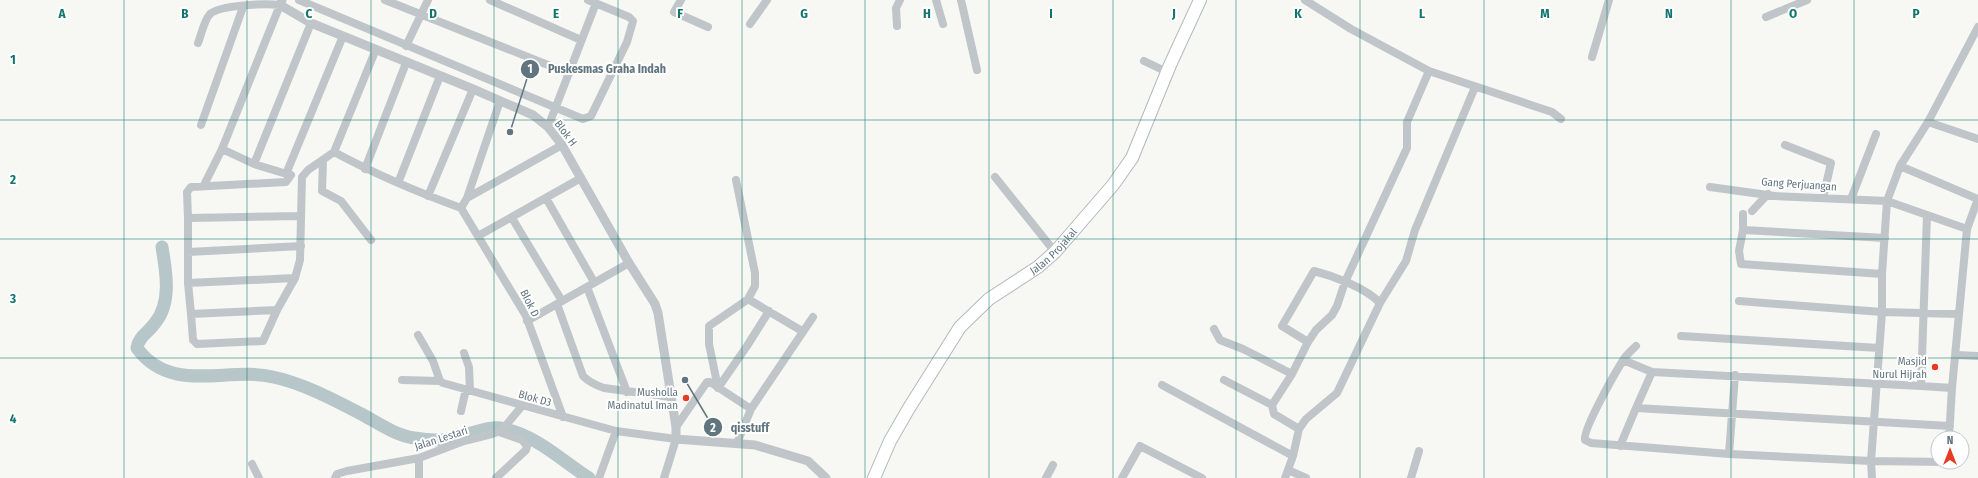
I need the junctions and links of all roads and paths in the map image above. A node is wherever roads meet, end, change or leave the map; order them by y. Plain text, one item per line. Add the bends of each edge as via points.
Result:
1 (299, 0) edge
2 (385, 0) edge
3 (428, 0) edge
4 (490, 0) edge
5 (681, 0) edge
6 (767, 0) edge
7 (900, 0) edge
8 (936, 0) edge
9 (961, 0) edge
10 (1199, 0) edge
11 (1305, 0) edge
12 (1609, 0) edge
13 (1807, 0) edge
14 (592, 2) edge
15 (281, 3) edge
16 (243, 7) junction
17 (420, 14) junction
18 (1766, 17) dead end
19 (311, 24) junction
20 (750, 24) dead end
21 (943, 24) dead end
22 (898, 26) dead end
23 (708, 27) dead end
24 (1978, 27) edge
25 (343, 36) junction
26 (581, 40) junction
27 (198, 43) dead end
28 (406, 46) junction
29 (376, 49) junction
30 (1592, 57) dead end
31 (1144, 61) dead end
32 (406, 63) junction
33 (977, 70) dead end
34 (1429, 71) junction
35 (568, 72) junction
36 (1167, 72) junction
37 (440, 76) junction
38 (1475, 87) junction
39 (472, 88) junction
40 (500, 101) junction
41 (555, 108) junction
42 (1561, 119) dead end
43 (1928, 122) junction
44 (201, 125) dead end
45 (548, 127) junction
46 (1876, 134) dead end
47 (1978, 139) edge
48 (562, 145) junction
49 (1786, 145) dead end
50 (222, 149) junction
51 (334, 152) junction
52 (323, 160) junction
53 (254, 164) junction
54 (1900, 166) junction
55 (365, 169) junction
56 (289, 174) junction
57 (302, 177) junction
58 (995, 177) dead end
59 (581, 178) junction
60 (736, 180) dead end
61 (398, 183) junction
62 (204, 185) junction
63 (1710, 187) dead end
64 (1768, 194) junction
65 (428, 196) junction
66 (467, 198) junction
67 (546, 198) junction
68 (1823, 198) junction
69 (1851, 198) junction
70 (1978, 198) edge
71 (1887, 201) junction
72 (461, 208) junction
73 (1752, 211) dead end
74 (1743, 214) dead end
75 (1927, 215) junction
76 (301, 216) junction
77 (188, 218) junction
78 (512, 218) junction
79 (1967, 229) junction
80 (1743, 230) junction
81 (478, 236) junction
82 (1885, 238) junction
83 (371, 240) dead end
84 (301, 246) junction
85 (188, 252) junction
86 (1055, 252) junction
87 (629, 263) junction
88 (1882, 274) junction
89 (295, 278) junction
90 (1345, 282) junction
91 (188, 283) junction
92 (591, 284) junction
93 (748, 299) junction
94 (1739, 301) dead end
95 (560, 302) junction
96 (1380, 303) junction
97 (277, 310) junction
98 (769, 311) junction
99 (1882, 312) junction
100 (1922, 313) junction
101 (191, 314) junction
102 (1959, 314) junction
103 (813, 317) dead end
104 (527, 321) junction
105 (1214, 329) dead end
106 (802, 330) junction
107 (418, 335) dead end
108 (1681, 336) dead end
109 (1308, 342) junction
110 (1636, 346) dead end
111 (1879, 348) junction
112 (464, 353) dead end
113 (1956, 354) junction
114 (1978, 356) edge
115 (1622, 360) junction
116 (1652, 372) junction
117 (1292, 374) junction
118 (1735, 375) junction
119 (402, 380) dead end
120 (1224, 380) dead end
121 (440, 381) junction
122 (1877, 383) junction
123 (1162, 385) dead end
124 (1921, 386) junction
125 (718, 388) junction
126 (1952, 388) junction
127 (468, 390) junction
128 (627, 392) junction
129 (671, 397) junction
130 (1272, 404) junction
131 (522, 406) junction
132 (1636, 408) junction
133 (751, 409) junction
134 (461, 411) dead end
135 (1731, 414) junction
136 (563, 417) junction
137 (1874, 422) junction
138 (1950, 426) junction
139 (676, 427) junction
140 (1299, 429) junction
141 (1950, 430) edge
142 (500, 431) junction
143 (616, 431) junction
144 (676, 439) junction
145 (737, 443) junction
146 (1620, 446) junction
147 (1419, 452) dead end
148 (1729, 454) junction
149 (1293, 456) junction
150 (419, 458) junction
151 (1871, 461) junction
152 (1930, 462) edge
153 (252, 464) dead end
154 (1052, 465) dead end
155 (1288, 470) junction
156 (600, 477) edge
157 (259, 478) edge
158 (335, 478) edge
159 (419, 478) edge
160 (496, 478) edge
161 (664, 478) edge
162 (826, 478) edge
163 (874, 478) edge
164 (1046, 478) edge
165 (1122, 478) edge
166 (1202, 478) edge
167 (1285, 478) edge
168 (1306, 478) edge
169 (1411, 478) edge
170 (1872, 478) edge

1 - 28 street
2 - 17 street
3 - 17 street
4 - 26 street
5 - 23 street via 674,12
6 - 20 street
7 - 22 street via 896,8
8 - 21 street
9 - 33 street
10 - 36 main road, Jalan Projakal
11 - 34 street
12 - 30 street
13 - 18 street
14 - 26 street
14 - 41 street via 629,17 632,21 627,42 591,116 583,119
15 - 16 street
15 - 19 street, Blok H
15 - 50 street
16 - 27 street via 222,8 208,15
16 - 44 street
17 - 28 street
17 - 35 street
19 - 25 street, Blok H
19 - 53 street
24 - 43 street
25 - 29 street, Blok H
25 - 56 street
26 - 35 street
28 - 41 street
29 - 32 street, Blok H
29 - 51 street
31 - 36 street
32 - 37 street, Blok H
32 - 55 street
34 - 38 street
34 - 90 street via 1407,122 1407,148
35 - 41 street
36 - 86 main road, Jalan Projakal via 1132,158 1113,185
37 - 39 street, Blok H
37 - 61 street
38 - 42 street via 1552,112
38 - 96 street via 1415,230 1406,261
39 - 40 street, Blok H
39 - 65 street
40 - 45 street, Blok H via 533,115
40 - 66 street
41 - 45 street
43 - 47 street
43 - 54 street
45 - 48 street, Blok H
46 - 69 street
48 - 59 street, Blok H
48 - 66 street
49 - 68 street via 1831,163
50 - 53 street
50 - 62 street
51 - 52 street
51 - 55 street
52 - 57 street
52 - 83 street via 322,191 341,201
53 - 56 street
54 - 70 street
54 - 71 street
55 - 61 street
56 - 57 street
56 - 62 street via 286,182
57 - 76 street
58 - 86 street
59 - 67 street
59 - 87 street, Blok H
60 - 93 street via 755,273 754,286
61 - 65 street
62 - 77 street via 188,189
63 - 64 street, Gang Perjuangan
64 - 68 street, Gang Perjuangan
64 - 73 street
65 - 72 street
66 - 72 street
67 - 78 street
67 - 92 street
68 - 69 street, Gang Perjuangan
69 - 71 street, Gang Perjuangan
70 - 79 street
71 - 75 street, Gang Perjuangan
71 - 82 street
72 - 81 street, Blok D
74 - 80 street
75 - 79 street, Gang Perjuangan
75 - 100 street
76 - 77 street
76 - 84 street
77 - 85 street
78 - 81 street
78 - 95 street
79 - 102 street
80 - 82 street
80 - 88 street via 1739,251 1741,264
81 - 104 street, Blok D
82 - 88 street
84 - 85 street
84 - 89 street
85 - 91 street
86 - 163 main road, Jalan Projakal via 1038,267 989,299 960,327 890,441
87 - 92 street
87 - 129 street, Blok H via 658,313
88 - 99 street
89 - 91 street
89 - 97 street
90 - 96 street via 1367,292
90 - 109 street via 1332,315
90 - 109 street via 1314,271 1311,274 1282,326
91 - 101 street
92 - 95 street
92 - 128 street
93 - 98 street
93 - 125 street via 709,326 709,344
94 - 99 street
95 - 104 street
95 - 128 street via 583,376 594,385
96 - 140 street via 1338,393 1306,419
97 - 101 street
97 - 101 street via 263,341 226,343 194,343
98 - 106 street
98 - 125 street
99 - 100 street
99 - 111 street
100 - 102 street
100 - 124 street
102 - 113 street
103 - 106 street
104 - 136 street, Blok D
105 - 117 street via 1220,340
106 - 133 street
107 - 121 street via 433,361
108 - 111 street
109 - 117 street
110 - 115 street
111 - 122 street
112 - 127 street via 469,367
113 - 114 street
113 - 126 street
115 - 116 street
115 - 146 street via 1602,396 1584,437 1592,443
116 - 118 street
116 - 132 street
117 - 130 street
118 - 122 street
118 - 135 street
119 - 121 street, Blok D3
120 - 130 street
121 - 127 street, Blok D3
122 - 124 street
122 - 137 street
123 - 149 street
124 - 126 street
125 - 133 street
125 - 139 street via 710,382 704,384
126 - 138 street
127 - 131 street, Blok D3
127 - 134 street
128 - 129 street
129 - 139 street, Blok H
130 - 140 street via 1274,414
131 - 136 street, Blok D3
131 - 142 street
132 - 135 street
132 - 146 street
133 - 145 street
135 - 137 street
135 - 148 street
136 - 143 street, Blok D3
137 - 138 street
137 - 151 street
138 - 141 street
139 - 144 street, Blok H
140 - 149 street
142 - 150 street, Jalan Lestari
142 - 160 street via 522,440 527,446 526,450
143 - 144 street, Blok D3
143 - 156 street
144 - 145 street
144 - 161 street
145 - 162 street via 755,445 808,461
146 - 148 street
147 - 169 street
148 - 151 street
149 - 155 street
150 - 158 street, Jalan Lestari via 347,471 337,474
150 - 159 street
151 - 152 street
151 - 170 street
153 - 157 street
154 - 164 street
155 - 167 street
155 - 168 street
165 - 166 street via 1140,446

